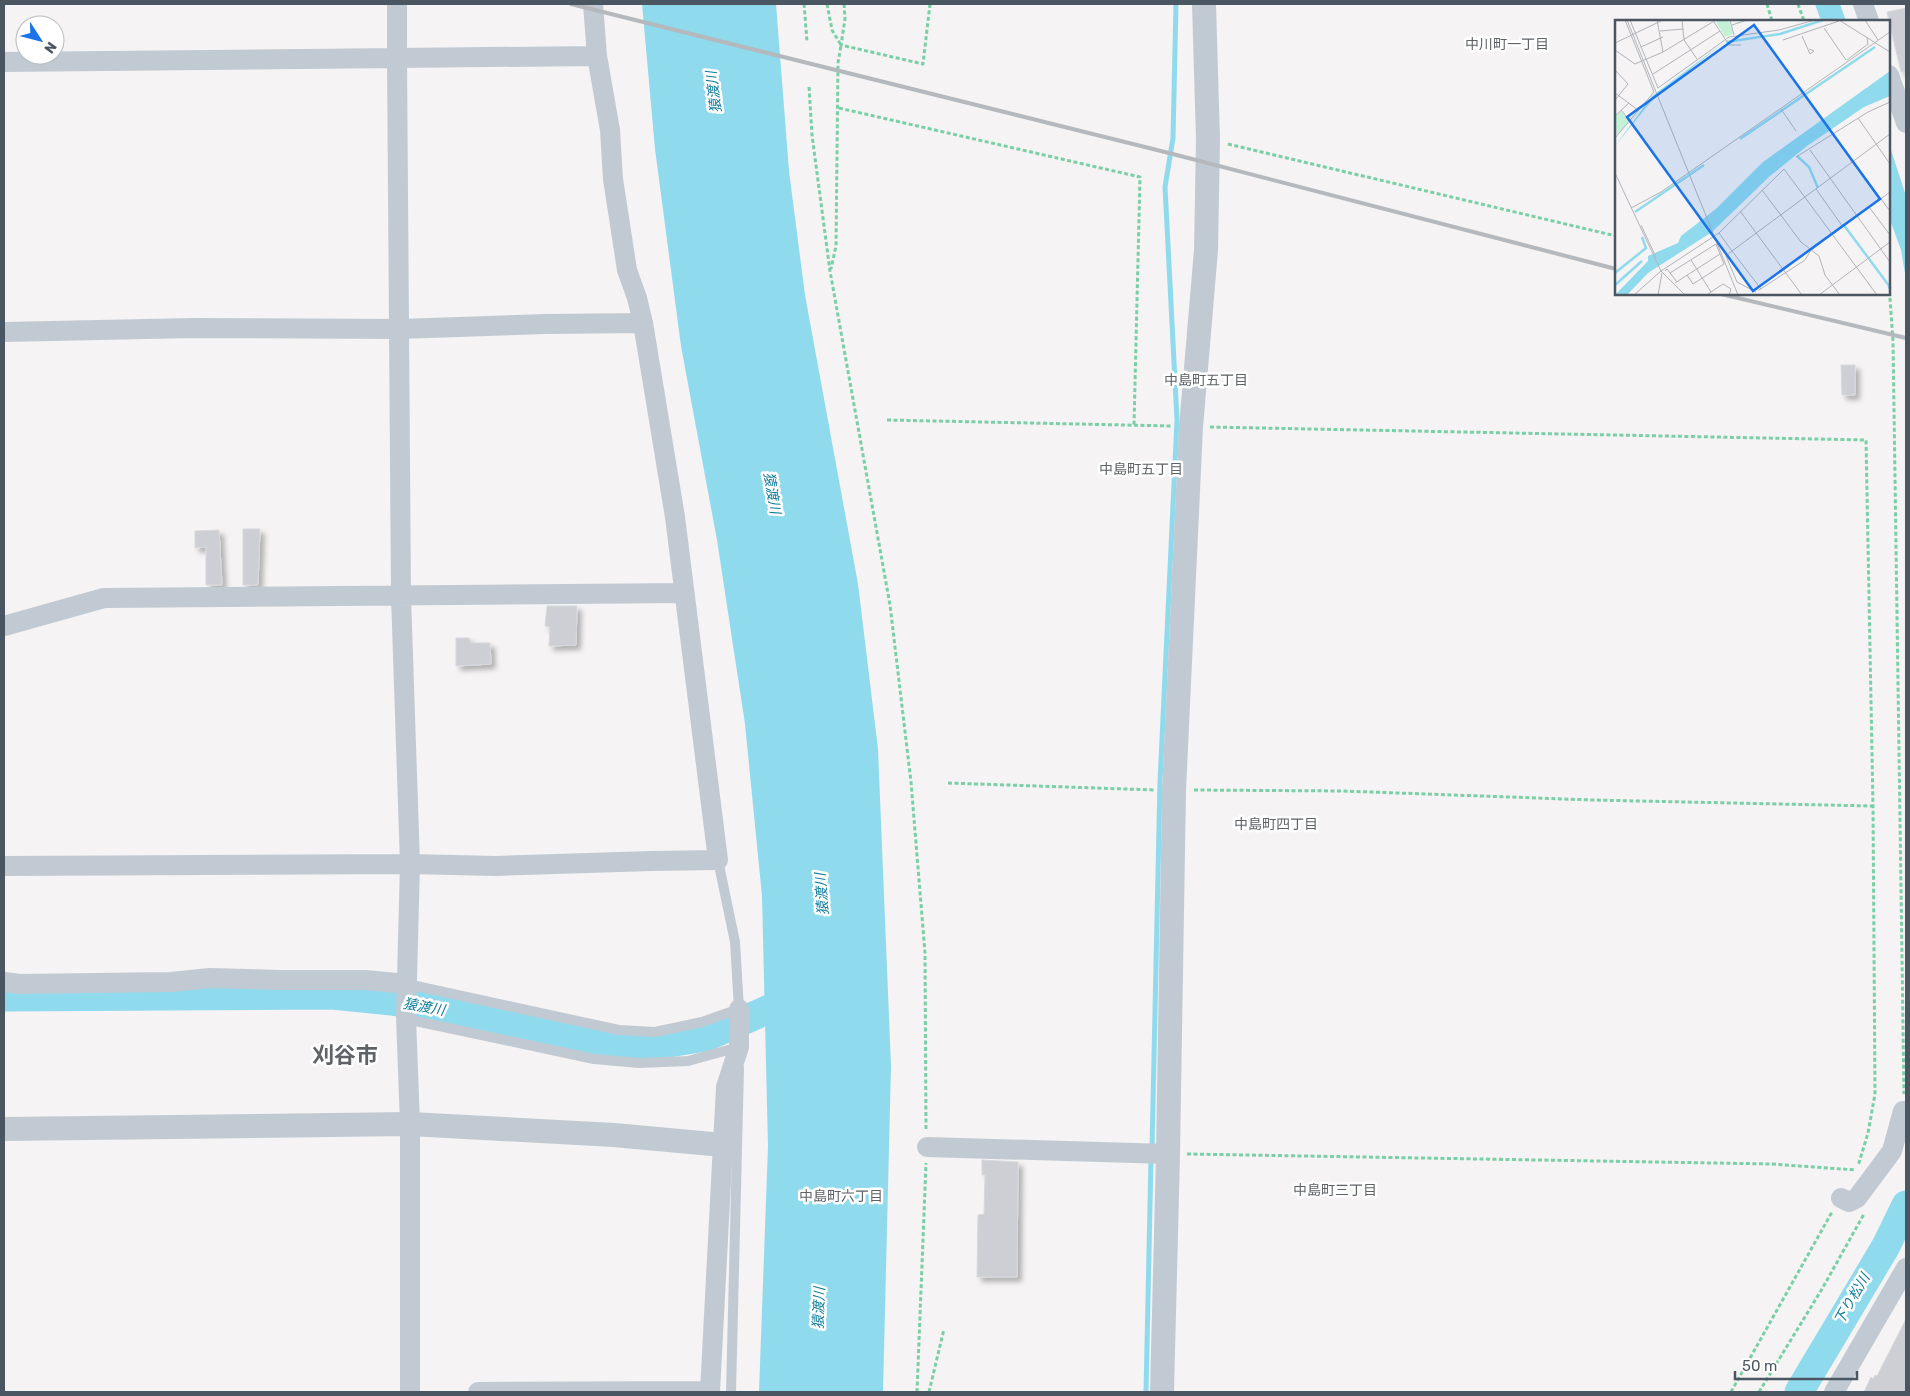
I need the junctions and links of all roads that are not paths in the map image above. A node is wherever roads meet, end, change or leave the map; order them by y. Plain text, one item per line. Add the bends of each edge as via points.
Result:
1 (397, 4) edge
2 (592, 4) edge
3 (1204, 4) edge
4 (1863, 4) edge
5 (1869, 20) edge
6 (597, 56) junction
7 (397, 58) junction
8 (4, 62) edge
9 (1890, 78) edge
10 (1906, 121) edge
11 (643, 323) junction
12 (400, 329) junction
13 (4, 332) edge
14 (683, 593) junction
15 (401, 596) junction
16 (4, 626) edge
17 (718, 860) junction
18 (410, 864) junction
19 (4, 866) edge
20 (4, 982) edge
21 (406, 984) junction
22 (739, 1009) junction
23 (406, 1018) junction
24 (739, 1047) junction
25 (1905, 1111) edge
26 (410, 1124) junction
27 (4, 1129) edge
28 (723, 1145) junction
29 (927, 1147) road end
30 (1165, 1154) junction
31 (1841, 1198) road end
32 (1906, 1268) edge
33 (410, 1392) edge
34 (478, 1392) edge
35 (710, 1392) edge
36 (731, 1392) edge
37 (1162, 1392) edge
38 (1834, 1392) edge

1 - 7 street
2 - 6 street
3 - 30 street via 1208,140 1206,250 1191,427 1174,790
4 - 5 street
6 - 7 street
6 - 11 street via 610,130 613,179 627,270
7 - 8 street
7 - 12 street
9 - 10 street
11 - 12 street
11 - 14 street via 675,517
12 - 13 street via 193,328
12 - 15 street
14 - 15 street
14 - 17 street
15 - 16 street via 104,598
15 - 18 street
17 - 18 street via 496,866
17 - 22 lane via 734,942
18 - 19 street
18 - 21 street
20 - 21 street via 171,982 210,978 365,980
21 - 22 lane via 619,1030 655,1032 702,1022
21 - 23 street
22 - 24 street
23 - 24 lane via 594,1059 639,1063 688,1061
23 - 26 street
24 - 28 street via 726,1086
24 - 36 lane
25 - 31 street via 1892,1152 1857,1198 1849,1202
26 - 27 street
26 - 28 street via 614,1135
26 - 33 street
28 - 35 street
29 - 30 street
30 - 37 street
32 - 38 street
34 - 35 street

